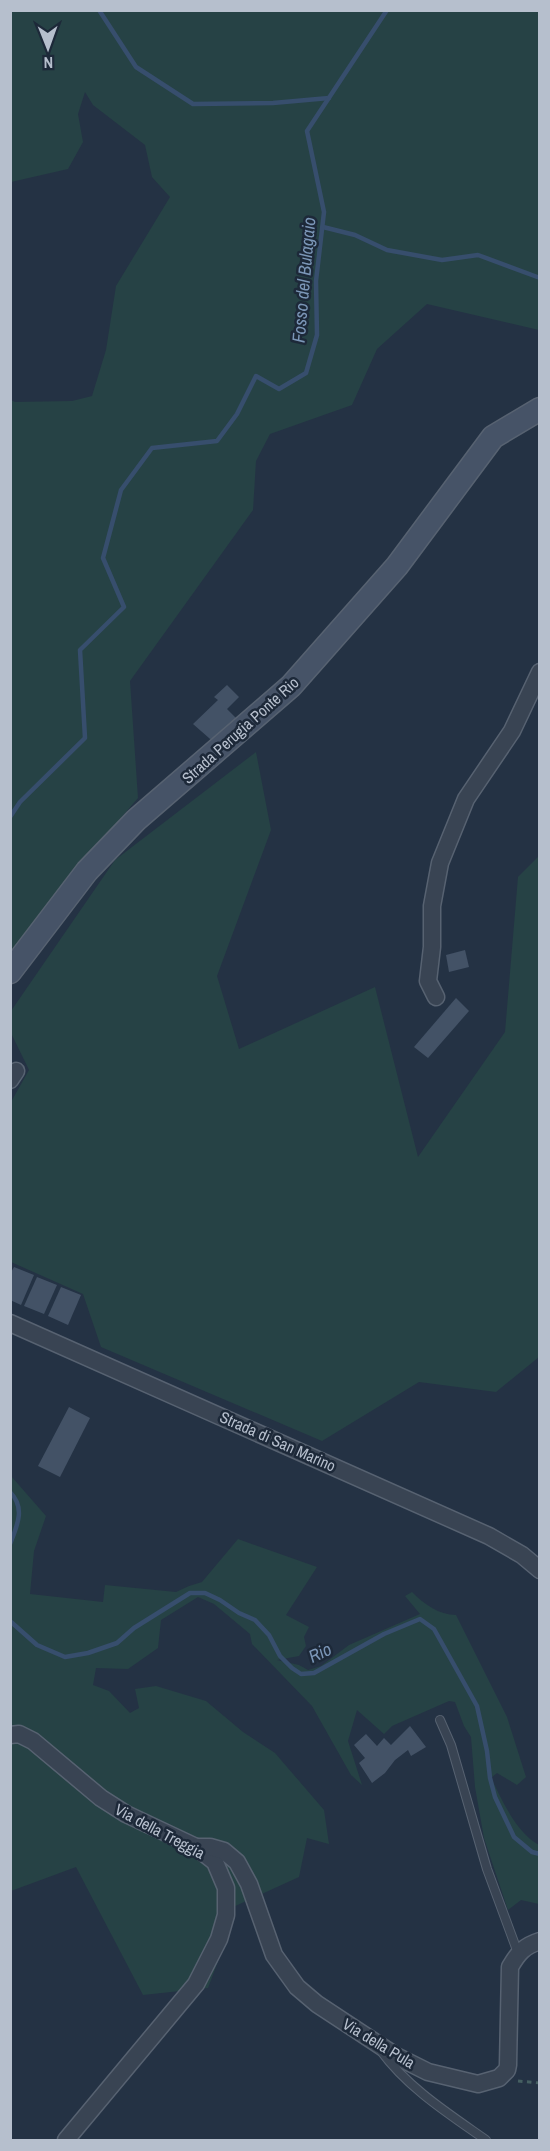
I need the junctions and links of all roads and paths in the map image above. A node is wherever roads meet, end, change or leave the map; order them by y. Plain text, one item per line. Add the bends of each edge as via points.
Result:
1 (540, 409) edge
2 (540, 672) edge
3 (10, 972) edge
4 (436, 997) dead end
5 (10, 1323) edge
6 (540, 1570) edge
7 (440, 1720) dead end
8 (10, 1736) edge
9 (196, 1847) junction
10 (540, 1941) edge
11 (518, 1953) junction
12 (373, 2041) junction
13 (503, 2074) junction
14 (540, 2084) edge
15 (66, 2140) edge
16 (486, 2140) edge

1 - 3 main road, Strada Perugia Ponte Rio via 493,437 397,566 291,686 136,820 87,871
2 - 4 street via 512,730 466,799 440,863 432,906 428,981
5 - 6 street, Strada di San Marino via 489,1536
7 - 11 lane
8 - 9 street, Via della Treggia via 19,1734 33,1740 101,1798
9 - 12 street, Via della Pula via 224,1851 237,1862 249,1884 274,1955 297,1987
9 - 15 street, Via della Treggia via 215,1862 226,1888 226,1915 219,1939 196,1984
10 - 11 street
11 - 13 street via 510,1967 508,2065
12 - 13 street, Via della Pula via 428,2072 478,2084
12 - 16 lane via 394,2070
13 - 14 path via 511,2080

